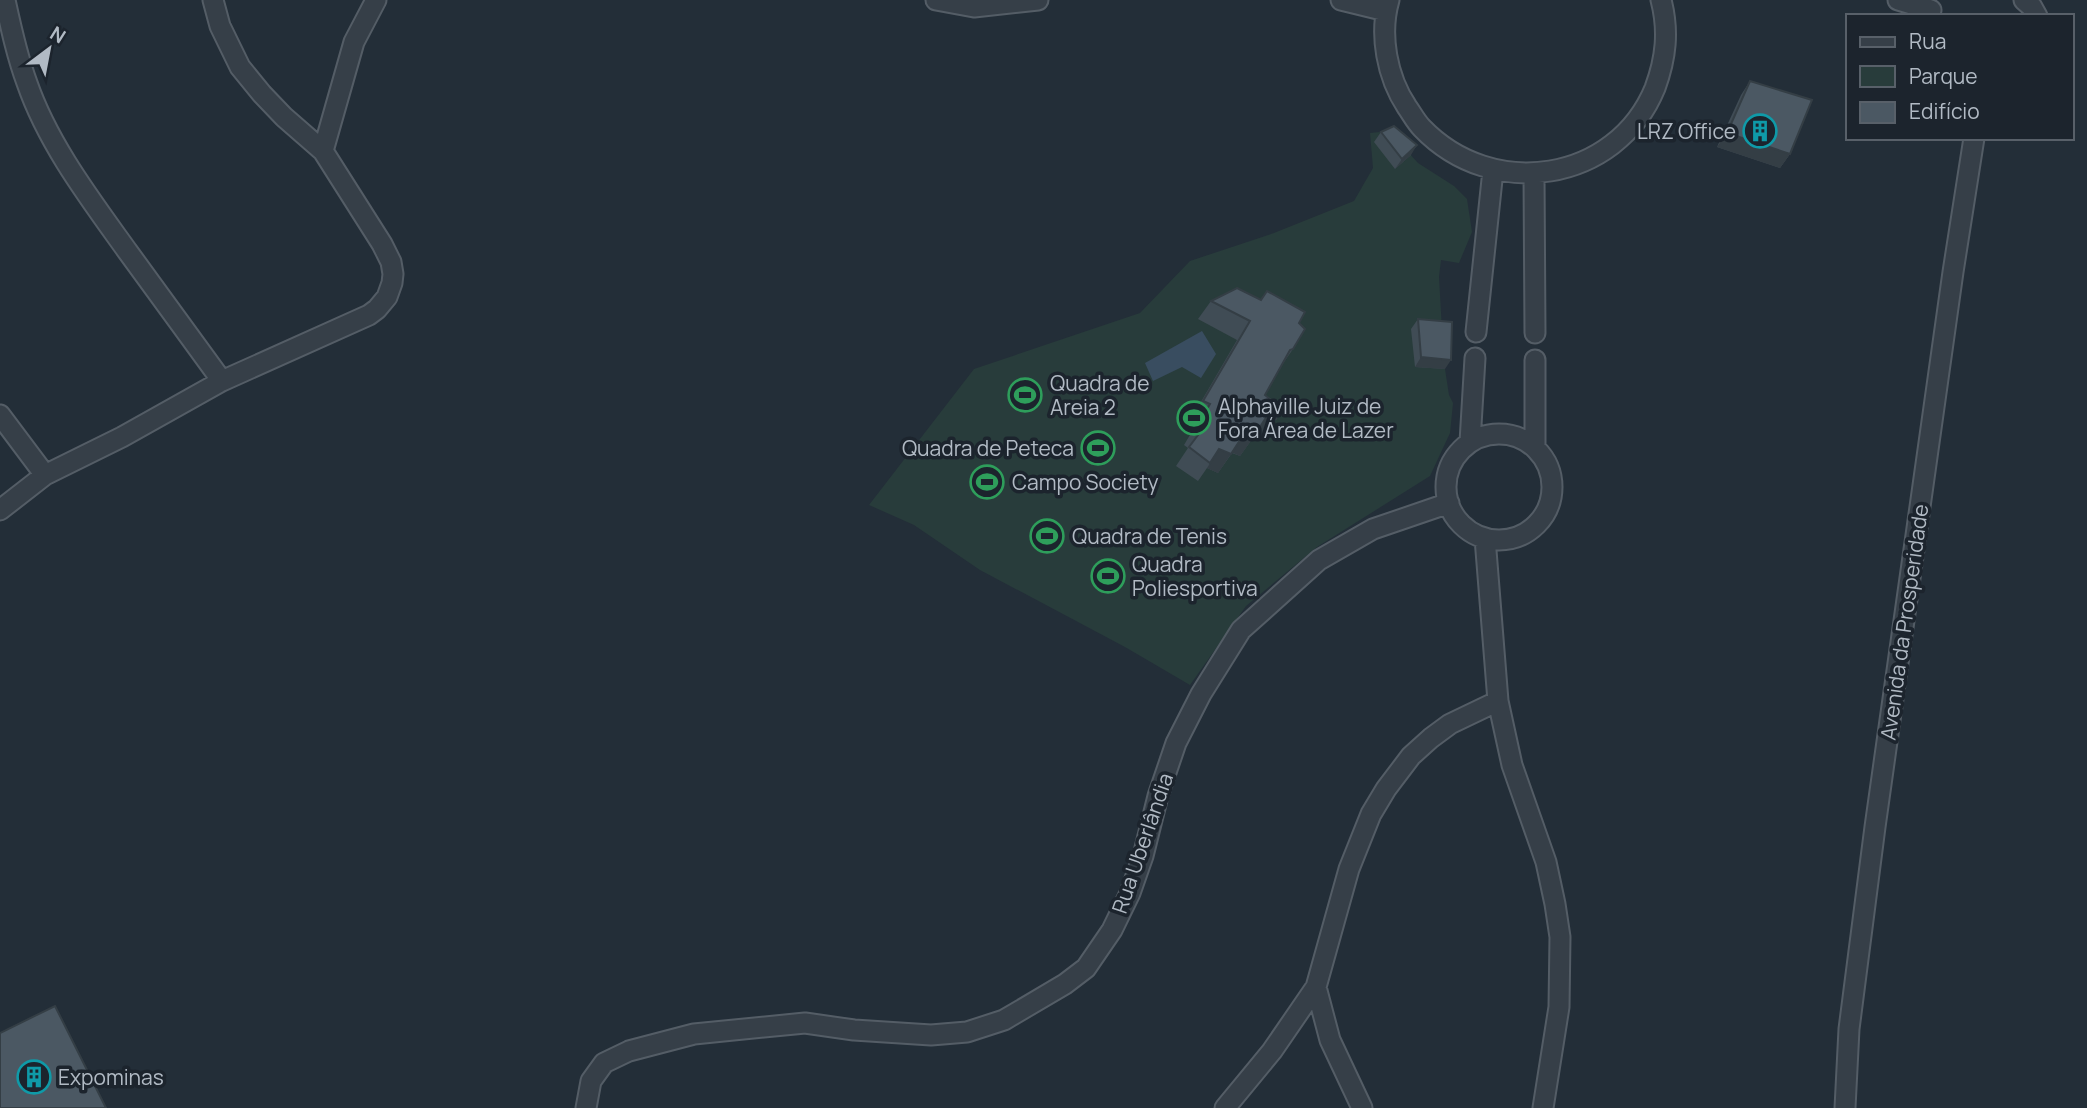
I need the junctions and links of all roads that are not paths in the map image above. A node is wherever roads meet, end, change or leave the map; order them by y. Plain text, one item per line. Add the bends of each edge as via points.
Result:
1 (213, 0) edge
2 (376, 0) edge
3 (936, 0) edge
4 (1038, 0) edge
5 (1341, 0) edge
6 (1661, 0) edge
7 (1898, 0) edge
8 (2024, 0) edge
9 (4, 5) edge
10 (1388, 5) edge
11 (1934, 9) edge
12 (2036, 14) edge
13 (1974, 140) edge
14 (323, 150) junction
15 (1493, 170) junction
16 (1534, 174) junction
17 (1476, 332) dead end
18 (1535, 333) dead end
19 (1475, 358) dead end
20 (1535, 360) dead end
21 (222, 381) junction
22 (0, 415) edge
23 (1470, 442) junction
24 (1535, 448) junction
25 (45, 475) junction
26 (1449, 503) junction
27 (0, 510) edge
28 (1485, 538) junction
29 (1498, 701) junction
30 (1316, 987) junction
31 (586, 1108) edge
32 (1225, 1108) edge
33 (1362, 1108) edge
34 (1543, 1108) edge
35 (1845, 1108) edge

1 - 14 street via 240,67 284,117
2 - 14 street via 354,43
3 - 4 street via 975,6
5 - 10 street
6 - 16 street via 1666,20 1664,65 1647,107 1618,141 1588,159
7 - 11 street
8 - 12 street
9 - 21 street via 27,83 72,171
10 - 15 street via 1386,53 1398,93 1421,128 1454,154
13 - 35 street, Avenida da Prosperidade via 1875,827 1849,1029
14 - 21 street via 391,262 390,290 369,314
15 - 16 street
15 - 17 street
16 - 18 street
19 - 23 street
20 - 24 street
21 - 25 street
22 - 25 street
23 - 24 street via 1503,434
23 - 26 street via 1449,469
24 - 28 street via 1551,478 1546,512 1520,536
25 - 27 street
26 - 28 street via 1457,519
26 - 31 street, Rua Uberlândia via 1373,529 1319,560 1241,630 1176,743 1143,856 1112,930 1086,968 1065,984 1004,1020 967,1032 931,1035 805,1023 694,1034 629,1051 604,1063 591,1081
28 - 29 street
29 - 30 street via 1431,738 1386,789 1349,869
29 - 34 street via 1512,765 1546,862 1560,937 1559,1007
30 - 32 street
30 - 33 street via 1330,1040

